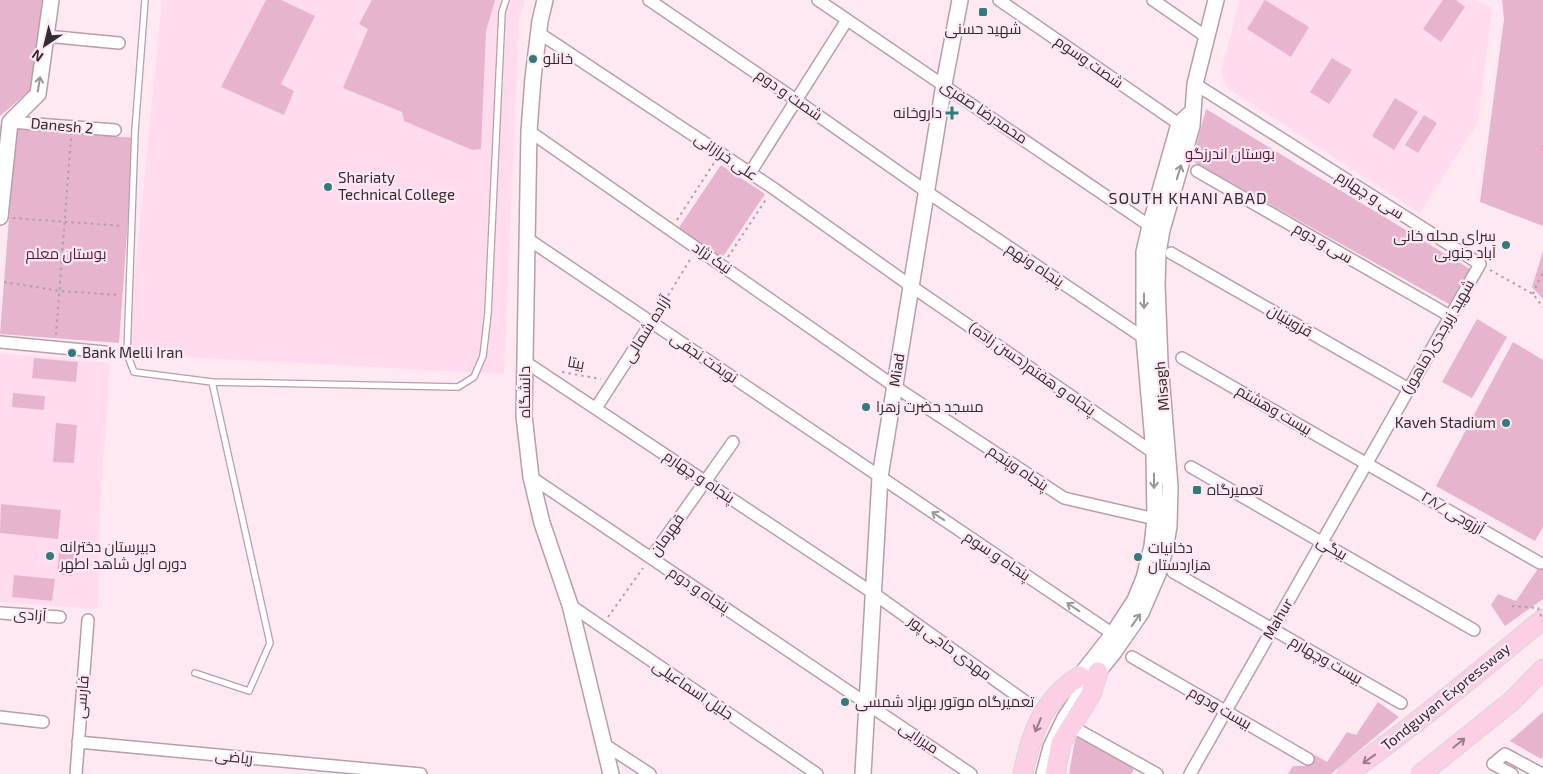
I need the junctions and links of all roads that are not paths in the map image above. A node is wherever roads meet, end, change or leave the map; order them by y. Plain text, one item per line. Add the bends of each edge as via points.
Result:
1 (51, 0) edge
2 (145, 0) edge
3 (506, 0) edge
4 (546, 0) edge
5 (649, 0) edge
6 (818, 0) edge
7 (960, 0) edge
8 (999, 0) edge
9 (1154, 0) edge
10 (1216, 0) edge
11 (847, 20) junction
12 (539, 33) junction
13 (46, 36) junction
14 (1208, 38) junction
15 (119, 43) dead end
16 (944, 84) junction
17 (1195, 84) junction
18 (796, 100) junction
19 (1193, 111) junction
20 (10, 122) junction
21 (1179, 124) junction
22 (114, 130) dead end
23 (529, 131) junction
24 (1197, 171) dead end
25 (750, 173) junction
26 (927, 192) junction
27 (4, 218) edge
28 (1156, 228) junction
29 (528, 239) junction
30 (1171, 253) dead end
31 (1480, 264) joint
32 (911, 286) junction
33 (1450, 316) junction
34 (652, 322) junction
35 (1144, 338) junction
36 (0, 342) edge
37 (105, 352) dead end
38 (1182, 358) dead end
39 (530, 364) junction
40 (212, 382) junction
41 (894, 386) junction
42 (1409, 389) junction
43 (596, 408) junction
44 (733, 442) dead end
45 (1154, 453) junction
46 (1366, 463) junction
47 (1191, 467) dead end
48 (531, 477) junction
49 (880, 477) junction
50 (705, 481) junction
51 (1154, 519) junction
52 (1322, 542) junction
53 (651, 558) junction
54 (1540, 563) dead end
55 (1173, 572) dead end
56 (873, 593) junction
57 (570, 605) junction
58 (0, 612) edge
59 (60, 617) dead end
60 (88, 620) dead end
61 (1543, 620) edge
62 (1273, 629) junction
63 (1474, 630) dead end
64 (1113, 634) junction
65 (1132, 656) dead end
66 (1543, 668) edge
67 (195, 673) dead end
68 (1089, 674) junction
69 (1543, 678) edge
70 (1512, 700) junction
71 (1026, 702) dead end
72 (867, 703) junction
73 (1401, 703) dead end
74 (1226, 711) junction
75 (0, 717) edge
76 (43, 722) dead end
77 (1080, 731) dead end
78 (78, 742) junction
79 (604, 744) junction
80 (1047, 748) junction
81 (1308, 759) dead end
82 (283, 768) edge
83 (76, 774) edge
84 (421, 774) edge
85 (611, 774) edge
86 (650, 774) edge
87 (817, 774) edge
88 (863, 774) edge
89 (971, 774) edge
90 (1024, 774) edge
91 (1038, 774) edge
92 (1044, 774) edge
93 (1054, 774) edge
94 (1157, 774) edge
95 (1190, 774) edge
96 (1347, 774) edge
97 (1421, 774) edge
98 (1512, 774) edge
99 (1542, 774) edge

1 - 13 street
2 - 40 lane via 135,131 127,354 134,372
3 - 40 lane via 502,12 488,313 483,356 474,377 458,387
4 - 12 street, دانشگاه
5 - 18 street, شصت و دوم
6 - 11 street, محمدرضا صفری
7 - 16 street, Miad
8 - 21 street, شصت وسوم
9 - 14 street
10 - 14 street, Misagh
11 - 16 street, محمدرضا صفری
11 - 18 street
12 - 23 street, دانشگاه
12 - 25 street, علی خرازانی
13 - 15 street
20 -> 13 street via 38,94
14 - 17 street, Misagh
16 - 26 street, Miad
16 - 28 street, محمدرضا صفری
17 - 19 street, Misagh
17 - 31 street, سی و چهارم
18 - 25 street
18 - 26 street, شصت و دوم
19 - 21 street
28 -> 19 street, Misagh via 1192,126
20 - 22 street, Danesh 2
20 - 27 street
21 - 28 street, Misagh
23 - 29 street, دانشگاه
23 - 41 street, نیک نژاد
24 - 33 street, سی و دوم
25 - 32 street, علی خرازانی
26 - 32 street, Miad
26 - 35 street, پنجاه ونهم
28 -> 35 street, Misagh via 1144,252
68 -> 28 street, Misagh via 1141,613 1158,574 1169,526 1170,486 1160,362
29 - 34 street, نوبخت نجفی
29 - 39 street, دانشگاه
30 - 42 street, قزوینیان
31 - 33 street, شهید زبرجدی(ماهور)
32 - 41 street, Miad
32 - 45 street, (حسن زاده)پنجاه و هفتم
33 - 42 street, شهید زبرجدی(ماهور)
34 - 43 street, آزاده شمالی
34 - 49 street, نوبخت نجفی
35 - 45 street, Misagh
36 - 37 street
38 - 46 street, بیست وهشتم
39 - 43 street, پنجاه و چهارم
39 - 48 street, دانشگاه via 524,416
40 - 67 lane via 270,643 249,691
41 - 49 street, Miad
41 - 51 street, پنجاه وپنجم via 1064,498
42 - 46 street, شهید زبرجدی(ماهور)
43 - 50 street, پنجاه و چهارم
44 - 50 street, قهرمان
45 -> 51 street, Misagh
46 - 52 street, Mahur
46 - 54 street, آرزوجی /۲۸
47 - 52 street, بیگی
48 - 53 street, پنجاه و دوم
48 - 57 street, دانشگاه via 542,523
49 - 56 street, Miad
64 -> 49 street, پنجاه و سوم
50 - 53 street, قهرمان
50 - 56 street, پنجاه و چهارم
51 - 64 street, Misagh via 1152,546 1144,578 1135,600
52 - 62 street, Mahur
52 - 63 street, بیگی
53 - 72 street, پنجاه و دوم
55 - 62 street, بیست وچهارم
56 - 71 street, مهدی حاجی پور
56 - 72 street, Miad
57 - 79 street, دانشگاه
57 - 87 street, جلیل اسماعیلی
58 - 59 street, آزادی
60 - 78 street, فارسی
61 -> 96 highway, Tondguyan Expressway via 1391,743
62 - 73 street, بیست وچهارم
62 - 74 street, Mahur
64 - 68 street, Misagh
65 - 74 street, بیست ودوم
66 - 70 highway
68 - 80 street, Misagh via 1063,702
68 -> 90 highway via 1059,693 1043,714 1029,745
68 - 93 highway via 1091,694 1061,743
69 - 70 street
97 -> 70 highway
72 - 88 street, Miad
72 - 89 street, میرزایی
74 - 81 street, بیست ودوم
74 - 95 street, Mahur
75 - 76 street
77 - 94 street
78 - 82 street, ریاضی
78 - 83 street, فارسی
79 - 85 street, دانشگاه
79 - 86 street
80 - 91 street
80 - 92 street
82 - 84 street, ریاضی
98 - 99 street via 1494,764 1505,754

